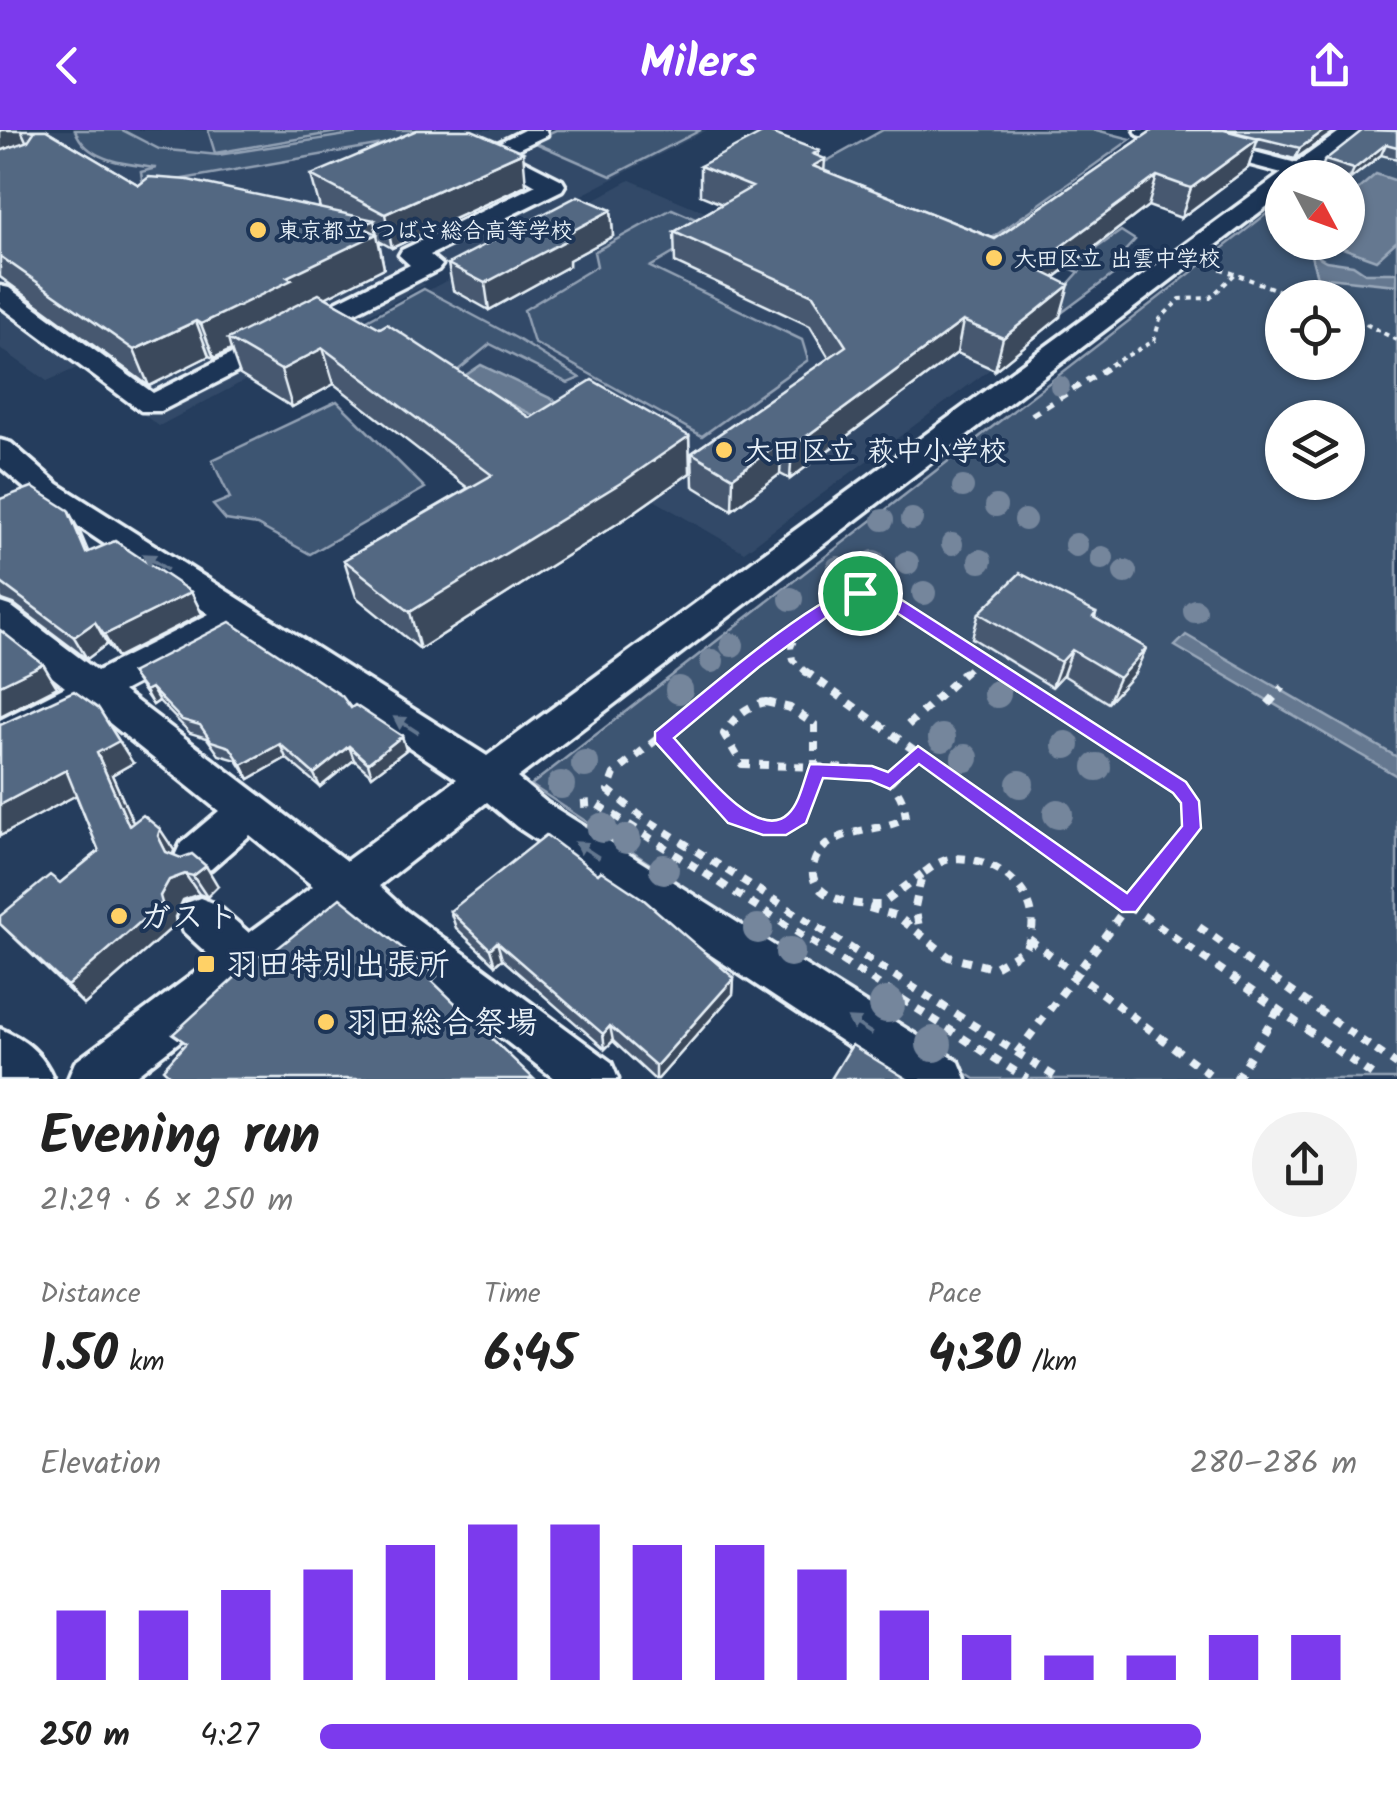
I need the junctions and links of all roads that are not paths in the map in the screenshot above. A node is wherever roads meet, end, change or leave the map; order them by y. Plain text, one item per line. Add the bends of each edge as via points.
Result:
1 (534, 130) edge
2 (1146, 130) edge
3 (1356, 130) edge
4 (1315, 160) edge
5 (1265, 169) edge
6 (1265, 196) edge
7 (0, 294) edge
8 (0, 450) edge
9 (47, 490) junction
10 (14, 503) edge
11 (237, 615) junction
12 (0, 616) edge
13 (93, 690) junction
14 (0, 738) edge
15 (488, 778) junction
16 (249, 810) junction
17 (196, 856) edge
18 (348, 888) junction
19 (200, 918) dead end
20 (248, 962) junction
21 (0, 1058) edge
22 (22, 1079) edge
23 (92, 1079) edge
24 (594, 1079) edge
25 (942, 1079) edge

1 - 7 street via 536,135 491,152 554,185 412,255 430,265 151,405
2 - 5 street
3 - 4 street
6 - 15 street
8 - 9 street
9 - 10 street
11 -> 9 street
11 - 13 street
15 -> 11 street
12 - 13 street
13 - 14 street
13 - 16 street
15 - 18 street
25 -> 15 street via 532,815
16 - 17 street
16 - 18 street
18 - 20 street
18 - 24 street
19 - 20 street
20 - 23 street
21 - 22 main road

